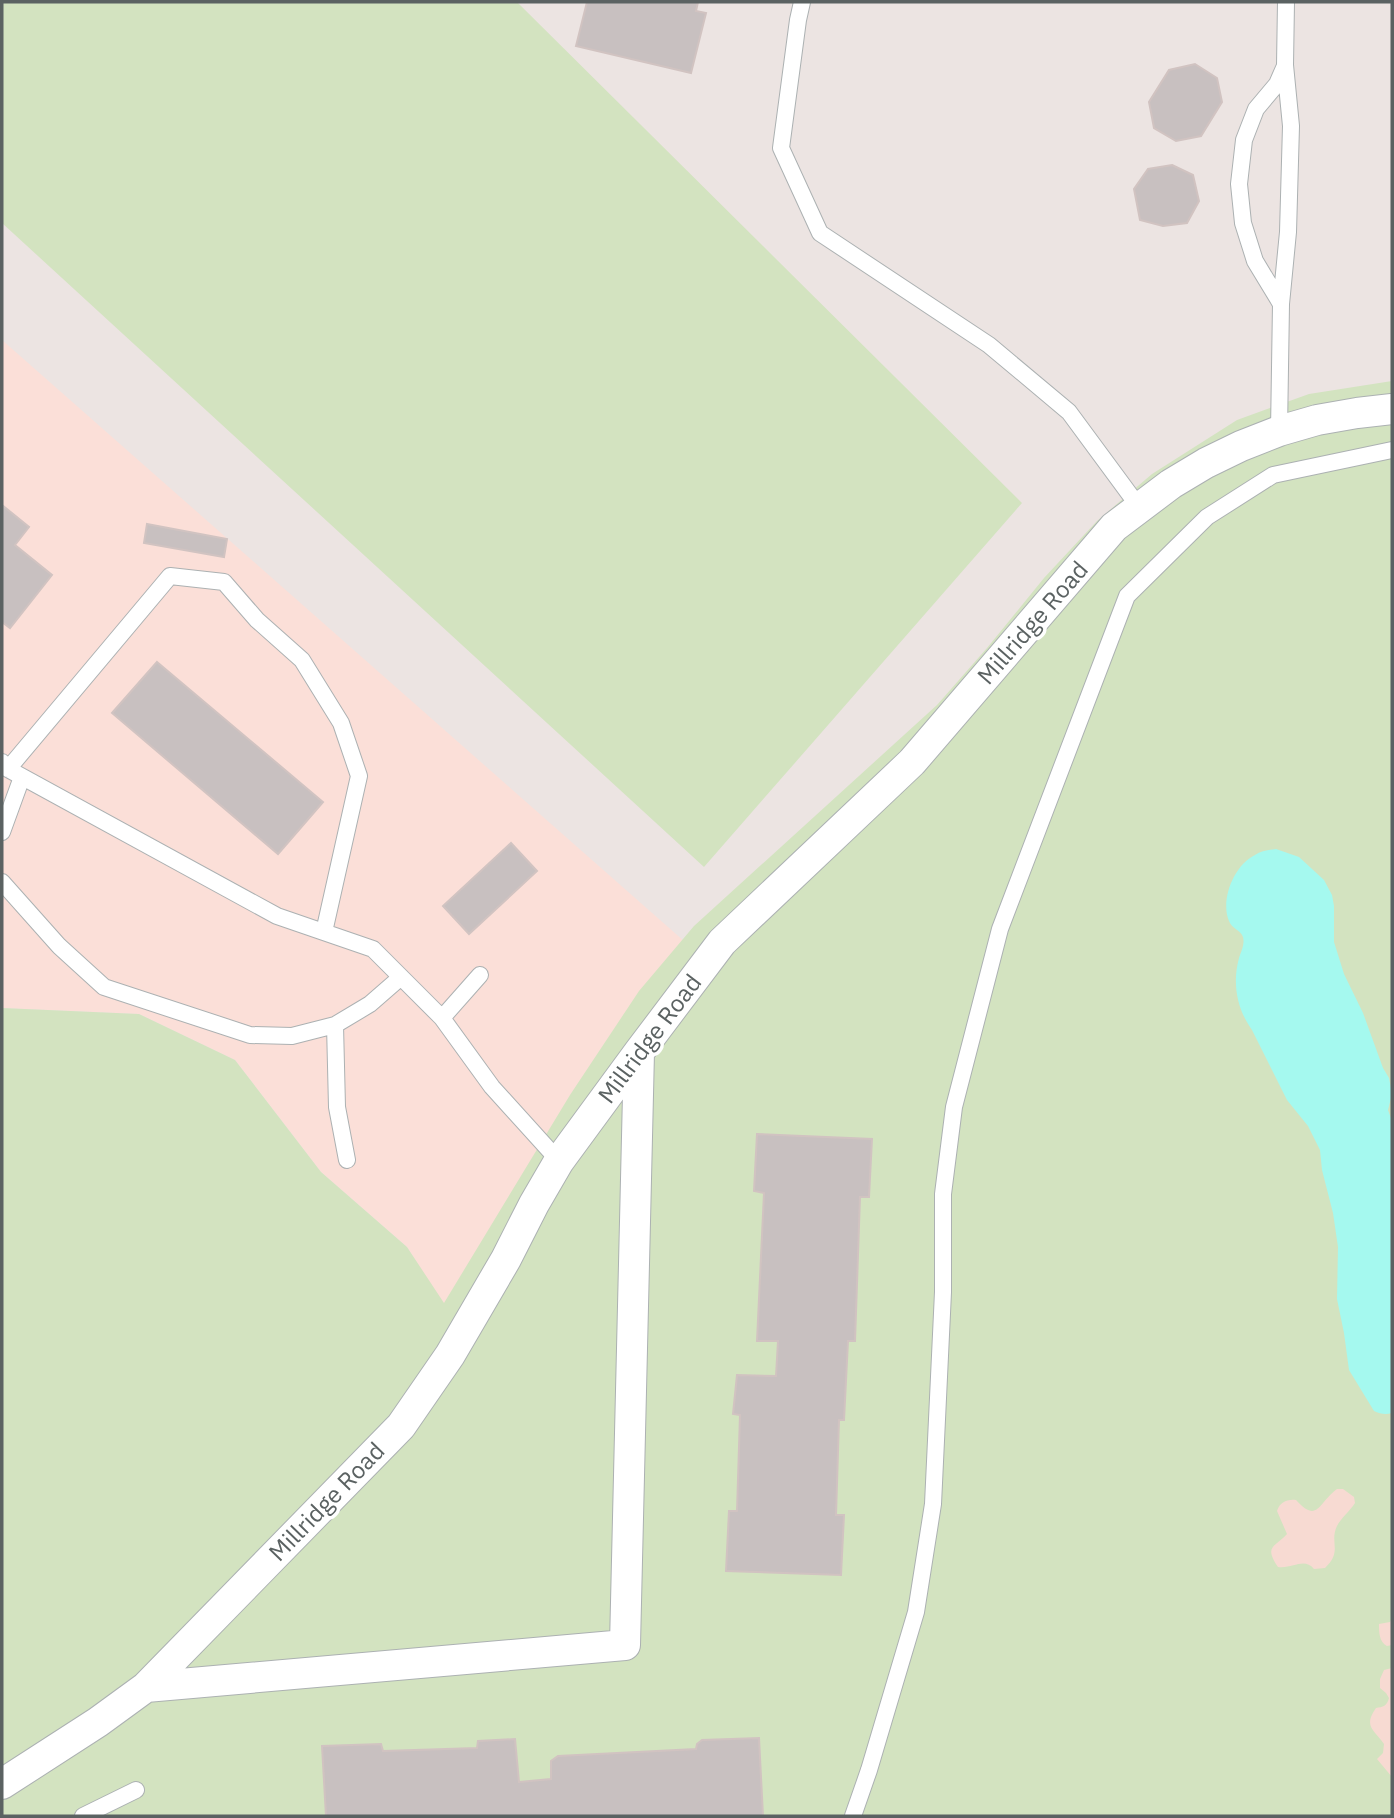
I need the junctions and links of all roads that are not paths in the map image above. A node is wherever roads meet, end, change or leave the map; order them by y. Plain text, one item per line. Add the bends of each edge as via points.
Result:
1 (802, 2) edge
2 (1286, 2) edge
3 (1285, 65) junction
4 (1281, 304) junction
5 (1392, 409) edge
6 (1279, 431) junction
7 (1392, 450) edge
8 (1139, 507) junction
9 (11, 769) edge
10 (2, 832) edge
11 (2, 882) edge
12 (324, 932) junction
13 (480, 975) dead end
14 (401, 977) junction
15 (442, 1018) junction
16 (335, 1025) junction
17 (639, 1052) junction
18 (347, 1160) dead end
19 (559, 1161) junction
20 (146, 1687) junction
21 (2, 1784) edge
22 (136, 1790) dead end
23 (83, 1816) edge
24 (853, 1816) edge

1 - 8 lane via 781,148 820,233 989,345 1069,412
2 - 3 lane
3 - 4 lane via 1291,126 1289,232
3 - 4 lane via 1277,84 1256,109 1244,140 1239,184 1243,223 1255,261
4 - 6 lane
5 - 6 street, Millridge Road via 1357,412
6 - 8 street, Millridge Road via 1206,463
7 - 24 lane via 1273,475 1207,517 1127,596 1000,929 954,1107 943,1194 933,1504 916,1612
8 - 17 street, Millridge Road via 1114,527 912,762 722,942
9 - 10 lane
9 - 12 lane via 276,916
9 - 12 lane via 170,576 224,582 257,620 302,660 341,723 359,776
11 - 16 lane via 103,987 250,1035 292,1036
12 - 14 lane via 373,949
13 - 15 lane
14 - 15 lane
14 - 16 lane via 370,1004
15 - 19 lane via 492,1087
16 - 18 lane via 337,1107
17 - 19 street, Millridge Road
17 - 20 street via 625,1645
19 - 20 street, Millridge Road via 450,1355 401,1426
20 - 21 street, Millridge Road
22 - 23 lane

